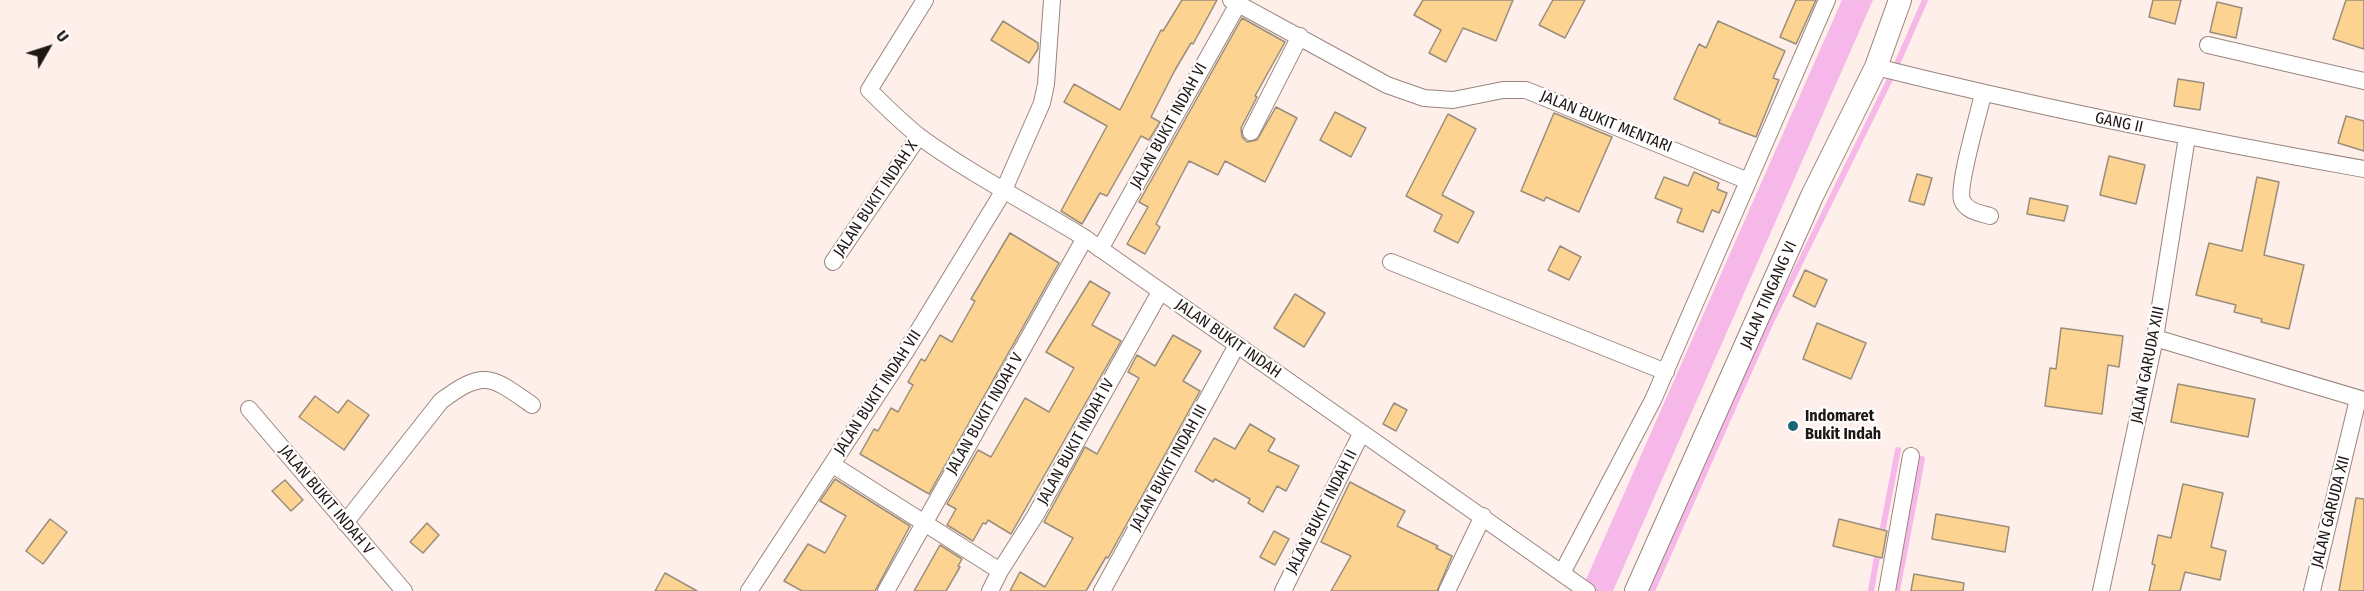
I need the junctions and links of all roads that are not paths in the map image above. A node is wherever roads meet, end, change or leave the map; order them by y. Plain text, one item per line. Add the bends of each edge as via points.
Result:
1 (925, 0) edge
2 (1052, 0) edge
3 (1827, 0) edge
4 (1900, 0) edge
5 (1234, 2) edge
6 (1300, 36) junction
7 (2208, 45) dead end
8 (1876, 67) junction
9 (2364, 81) edge
10 (1983, 94) junction
11 (1251, 132) dead end
12 (919, 136) junction
13 (2187, 137) junction
14 (2364, 169) edge
15 (1748, 181) junction
16 (1003, 192) junction
17 (1990, 216) dead end
18 (1084, 238) junction
19 (1100, 249) junction
20 (833, 262) dead end
21 (1391, 262) dead end
22 (1160, 292) junction
23 (2155, 338) junction
24 (1237, 345) junction
25 (1666, 372) junction
26 (2361, 400) edge
27 (532, 405) dead end
28 (249, 409) dead end
29 (1361, 434) junction
30 (1911, 456) dead end
31 (832, 465) junction
32 (1483, 516) junction
33 (345, 523) junction
34 (923, 523) junction
35 (1000, 571) junction
36 (1562, 573) junction
37 (1584, 589) edge
38 (404, 591) edge
39 (749, 591) edge
40 (886, 591) edge
41 (990, 591) edge
42 (1102, 591) edge
43 (1282, 591) edge
44 (1447, 591) edge
45 (1636, 591) edge
46 (1887, 591) edge
47 (2100, 591) edge
48 (2312, 591) edge

1 - 12 street, JALAN BUKIT INDAH via 869,90
2 - 16 street, JALAN BUKIT INDAH VII via 1042,103
3 - 15 street
4 - 8 main road, JALAN TINGANG VI
5 - 6 street, JALAN BUKIT MENTARI
5 - 19 street, JALAN BUKIT INDAH VI
6 - 11 street
6 - 15 street, JALAN BUKIT MENTARI via 1387,85 1424,98 1453,100 1503,90 1526,90
7 - 9 street
8 - 10 street, GANG II
8 - 45 main road, JALAN TINGANG VI via 1812,196
10 - 13 street, GANG II
10 - 17 street via 1961,198 1966,207
12 - 16 street, JALAN BUKIT INDAH
12 - 20 street, JALAN BUKIT INDAH X
13 - 14 street, GANG II
13 - 23 street, JALAN GARUDA XIII
15 - 25 street
16 - 18 street, JALAN BUKIT INDAH
16 - 31 street, JALAN BUKIT INDAH VII
18 - 19 street, JALAN BUKIT INDAH
18 - 34 street, JALAN BUKIT INDAH V
19 - 22 street, JALAN BUKIT INDAH
21 - 25 street
22 - 24 street, JALAN BUKIT INDAH
22 - 35 street, JALAN BUKIT INDAH IV via 1035,516
23 - 26 street
23 - 47 street, JALAN GARUDA XIII
24 - 29 street, JALAN BUKIT INDAH
24 - 42 street, JALAN BUKIT INDAH III
25 - 36 street
26 - 48 street, JALAN GARUDA XII
27 - 33 street via 499,382 482,379 461,387 441,401
28 - 33 street, JALAN BUKIT INDAH V
29 - 32 street, JALAN BUKIT INDAH
29 - 43 street, JALAN BUKIT INDAH II
30 - 46 street
31 - 34 street
31 - 39 street, JALAN BUKIT INDAH VII
32 - 36 street, JALAN BUKIT INDAH
32 - 44 street
33 - 38 street, JALAN BUKIT INDAH V
34 - 35 street
34 - 40 street, JALAN BUKIT INDAH V
35 - 41 street, JALAN BUKIT INDAH IV
36 - 37 street, JALAN BUKIT INDAH

